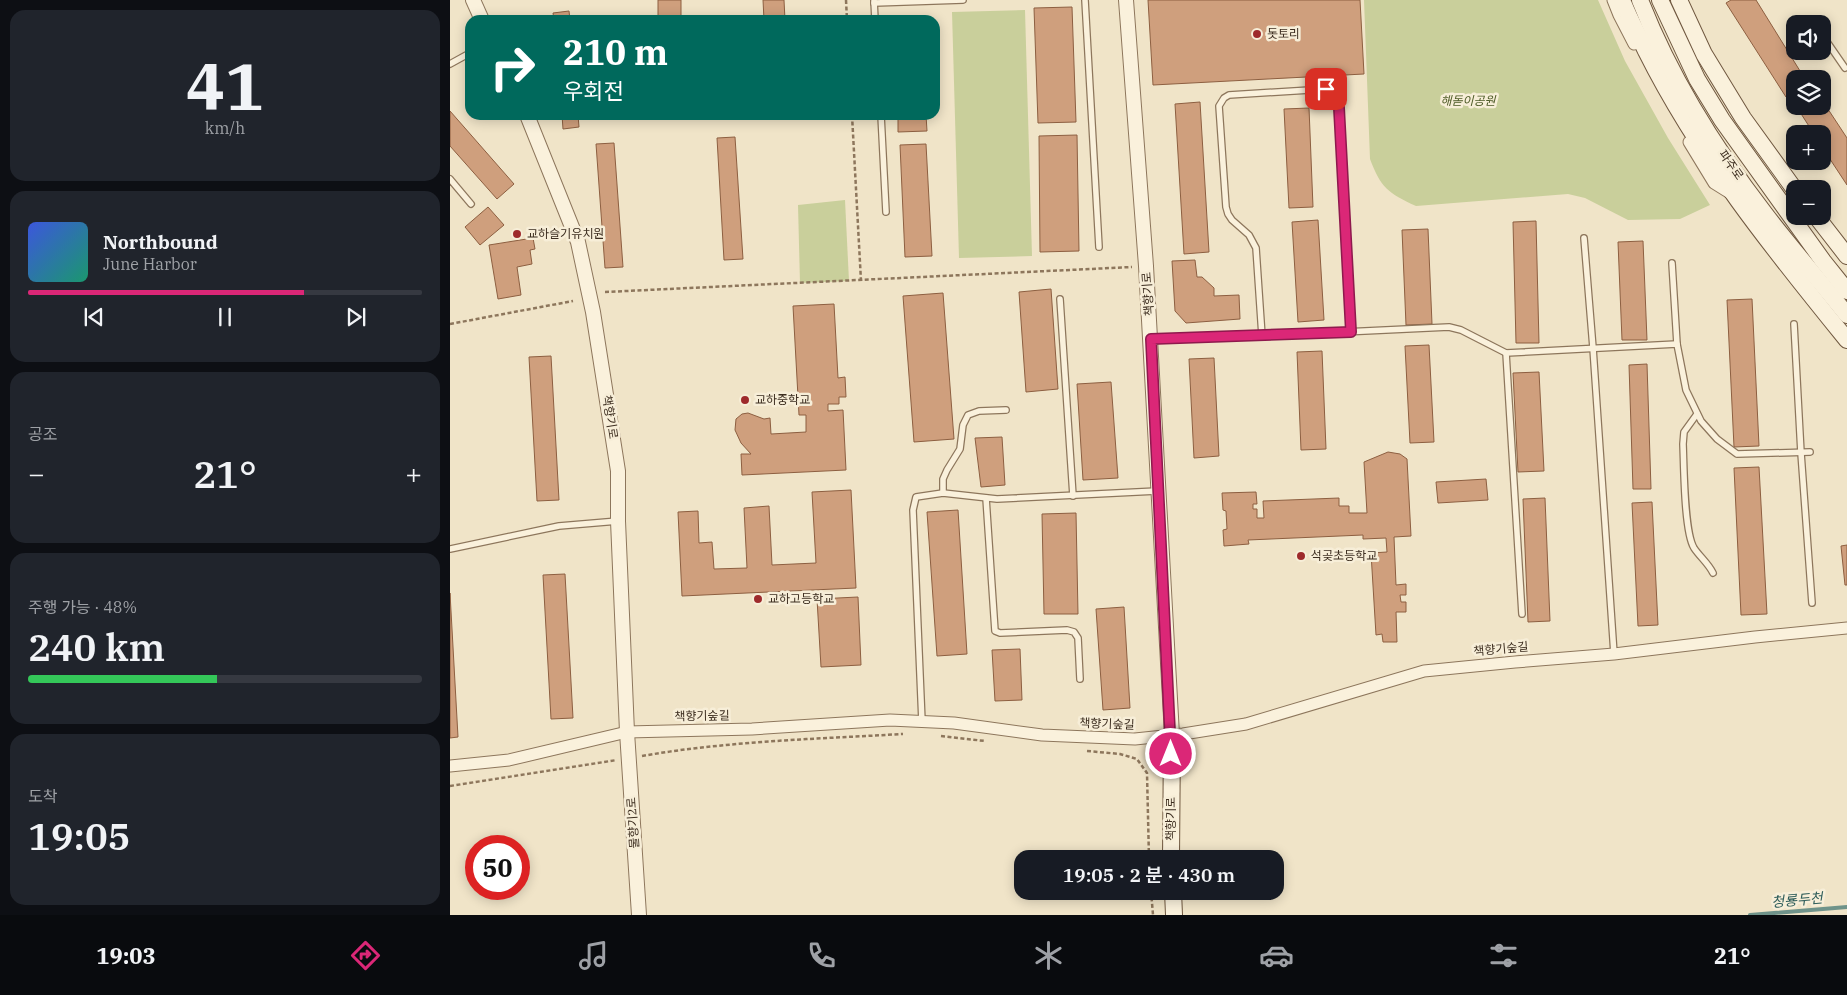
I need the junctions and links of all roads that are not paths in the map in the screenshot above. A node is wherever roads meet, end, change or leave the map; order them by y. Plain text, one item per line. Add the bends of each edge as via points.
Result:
1 (473, 0) edge
2 (963, 0) edge
3 (1085, 0) edge
4 (1126, 0) edge
5 (1613, 0) edge
6 (1622, 0) edge
7 (1640, 0) edge
8 (1660, 0) edge
9 (1679, 0) edge
10 (874, 1) edge
11 (480, 15) edge
12 (875, 15) edge
13 (1831, 47) edge
14 (465, 56) edge
15 (450, 64) edge
16 (1846, 69) edge
17 (529, 120) edge
18 (881, 120) edge
19 (450, 179) edge
20 (1788, 180) edge
21 (1735, 197) junction
22 (471, 204) dead end
23 (886, 212) dead end
24 (1823, 225) edge
25 (1584, 238) dead end
26 (1099, 247) dead end
27 (1847, 256) edge
28 (1672, 263) dead end
29 (1847, 291) edge
30 (1060, 299) dead end
31 (1847, 315) edge
32 (1794, 324) dead end
33 (1351, 332) junction
34 (1262, 336) junction
35 (1151, 339) junction
36 (1847, 340) edge
37 (1677, 344) junction
38 (1593, 348) junction
39 (1506, 353) junction
40 (1006, 410) dead end
41 (1697, 414) junction
42 (1810, 452) dead end
43 (1801, 453) junction
44 (1160, 490) junction
45 (943, 493) junction
46 (1073, 496) junction
47 (986, 498) junction
48 (618, 521) junction
49 (450, 549) edge
50 (1713, 573) dead end
51 (1812, 603) dead end
52 (1522, 614) dead end
53 (1847, 628) edge
54 (1614, 654) junction
55 (1080, 679) dead end
56 (922, 722) junction
57 (627, 732) junction
58 (1172, 735) junction
59 (450, 766) edge
60 (1171, 850) edge
61 (1173, 900) edge
62 (1174, 913) edge
63 (639, 915) edge

1 - 11 street
2 - 10 lane
3 - 26 lane
4 - 35 street, 책향기로
5 - 21 street via 1649,73 1714,183
6 - 21 main road via 1665,90
7 - 31 main road, 파주로 via 1681,87 1706,130 1765,214
8 - 29 main road, 파주로 via 1697,79 1722,120
9 - 20 main road via 1704,54 1743,118
10 - 12 lane
13 - 16 lane
14 - 15 lane
17 - 48 street, 책향기로 via 578,242 593,312 618,471
18 - 23 lane
19 - 22 lane
21 - 36 main road
24 - 27 main road
25 - 38 lane
28 - 37 lane
30 - 46 lane
32 - 43 lane
33 - 34 lane
33 - 34 lane via 1339,108 1326,89 1229,95 1219,106 1226,207 1232,220 1249,234 1256,248
33 - 39 lane via 1449,327 1462,330
34 - 35 lane
35 - 44 street, 책향기로
37 - 38 lane
37 - 41 lane via 1686,390
38 - 39 lane
38 - 54 lane
39 - 52 lane
40 - 45 lane via 979,411 968,415 963,425 960,449 944,479
41 - 43 lane via 1717,439 1737,454
41 - 50 lane via 1684,432 1683,444 1689,534 1694,548
42 - 43 lane
43 - 51 lane
44 - 46 lane
44 - 58 street, 책향기로
45 - 47 lane
45 - 56 lane via 916,497 913,510
46 - 47 lane
47 - 55 lane via 994,631 1000,634 1074,632 1078,638
48 - 49 lane via 559,526
48 - 57 street, 책향기로
53 - 54 street, 책향기숲길
54 - 58 street, 책향기숲길 via 1424,671 1246,724
56 - 57 street, 책향기숲길 via 890,720 752,729
56 - 58 street, 책향기숲길 via 1042,735 1135,739
57 - 59 street, 책향기숲길 via 509,760
57 - 63 street, 물향기2로
58 - 60 main road, 책향기로
61 - 62 main road

